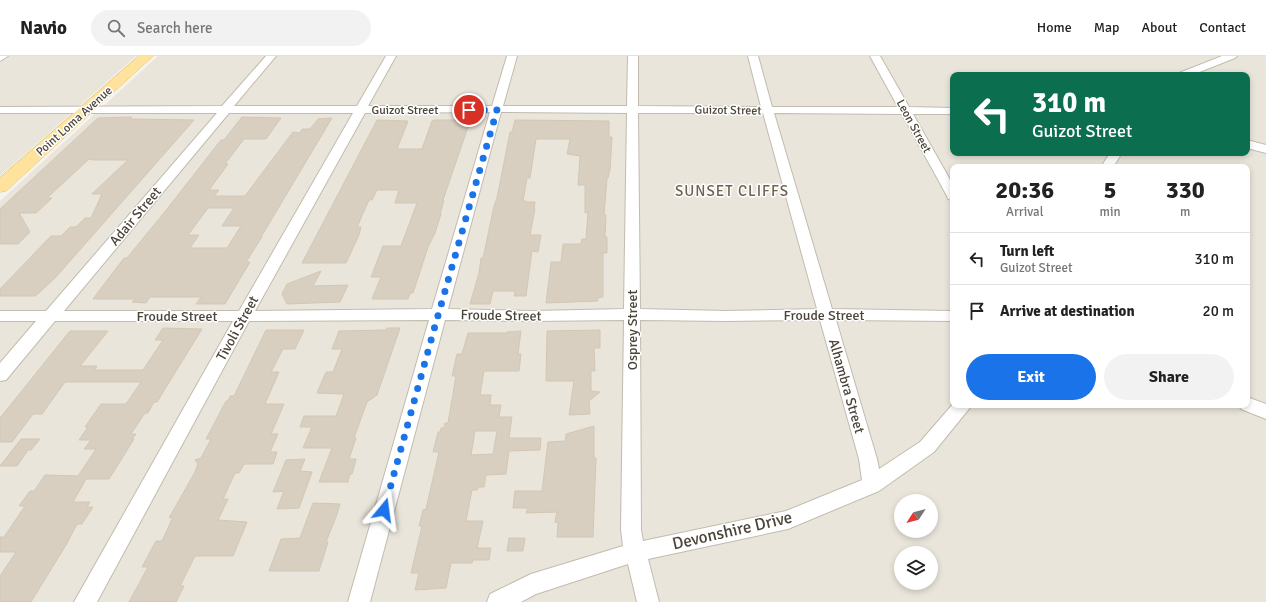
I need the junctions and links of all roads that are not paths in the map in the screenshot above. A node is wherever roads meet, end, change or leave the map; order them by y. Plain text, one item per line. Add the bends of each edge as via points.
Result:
1 (3, 56) edge
2 (147, 56) edge
3 (271, 56) edge
4 (391, 56) edge
5 (512, 56) edge
6 (633, 56) edge
7 (753, 56) edge
8 (875, 56) edge
9 (1232, 56) edge
10 (0, 58) edge
11 (1190, 72) edge
12 (0, 110) edge
13 (86, 110) junction
14 (225, 110) junction
15 (360, 110) junction
16 (497, 110) junction
17 (633, 110) junction
18 (906, 110) junction
19 (768, 111) junction
20 (950, 111) edge
21 (1250, 145) edge
22 (1266, 149) edge
23 (0, 187) edge
24 (950, 191) edge
25 (438, 314) junction
26 (632, 314) junction
27 (826, 314) junction
28 (52, 315) junction
29 (0, 316) edge
30 (244, 316) junction
31 (950, 316) edge
32 (0, 375) edge
33 (1250, 405) edge
34 (960, 408) edge
35 (1266, 412) edge
36 (872, 485) junction
37 (635, 552) junction
38 (85, 602) edge
39 (359, 602) edge
40 (498, 602) edge
41 (648, 602) edge

1 - 10 street
2 - 13 main road, Point Loma Avenue
3 - 14 street, Adair Street
4 - 15 street, Tivoli Street
5 - 16 street
6 - 17 street, Osprey Street
7 - 19 street, Alhambra Street
8 - 18 street, Leon Street
9 - 11 street
12 - 13 street, Guizot Street
13 - 14 street, Guizot Street
13 - 23 main road, Point Loma Avenue
14 - 15 street, Guizot Street
14 - 28 street, Adair Street
15 - 16 street, Guizot Street
15 - 30 street, Tivoli Street
16 - 17 street, Guizot Street
16 - 25 street
17 - 19 street, Guizot Street
17 - 26 street, Osprey Street
18 - 19 street, Guizot Street
18 - 20 street, Guizot Street
18 - 24 street, Leon Street
19 - 27 street, Alhambra Street
21 - 22 street
25 - 26 street, Froude Street
25 - 30 street, Froude Street
25 - 39 street
26 - 27 street, Froude Street
26 - 37 street, Osprey Street via 631,530
27 - 31 street, Froude Street
27 - 36 street, Alhambra Street via 868,459
28 - 29 street, Froude Street
28 - 30 street, Froude Street
28 - 32 street, Adair Street
30 - 38 street, Tivoli Street
33 - 35 street
34 - 36 street, Devonshire Drive via 927,447
36 - 37 street, Devonshire Drive via 788,520
37 - 40 street, Devonshire Drive via 531,585
37 - 41 street, Osprey Street

